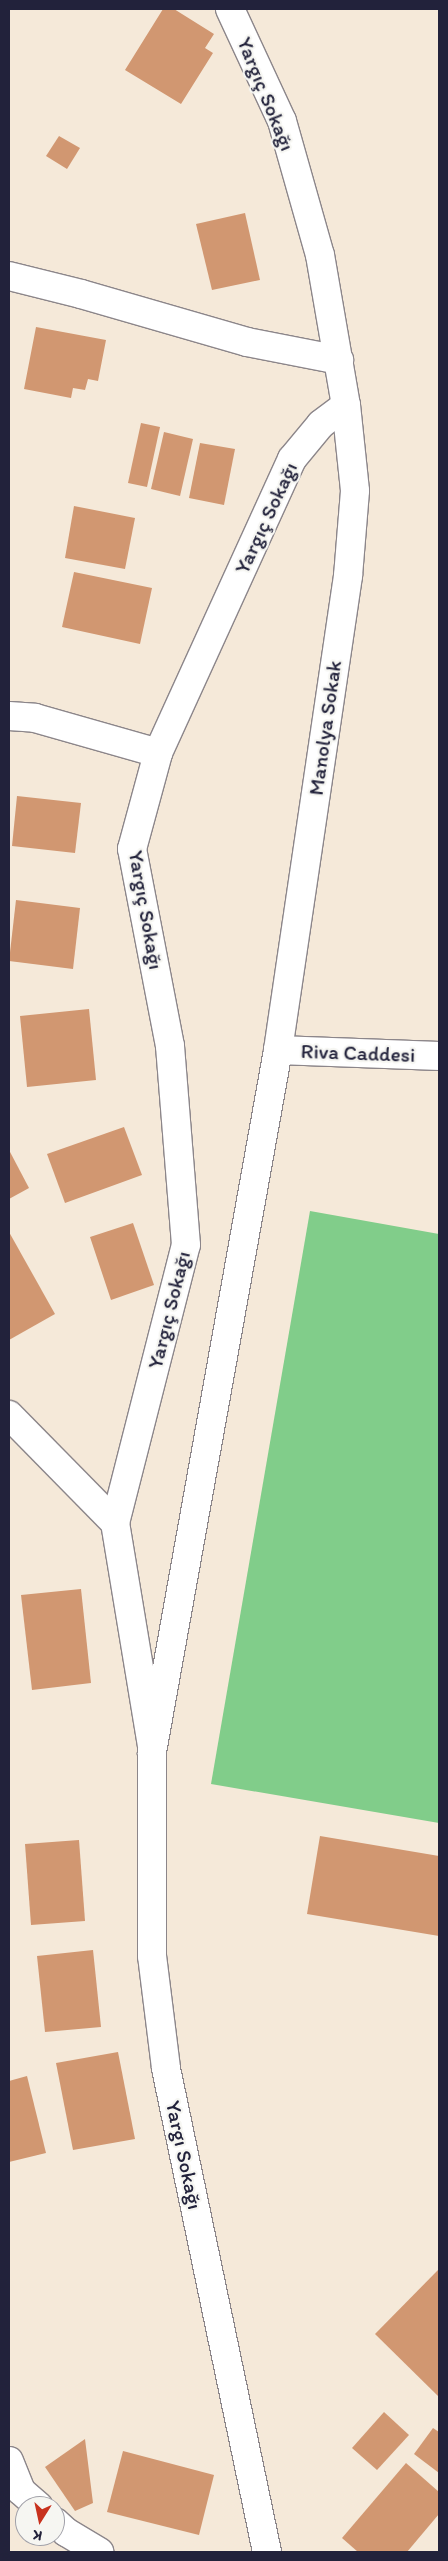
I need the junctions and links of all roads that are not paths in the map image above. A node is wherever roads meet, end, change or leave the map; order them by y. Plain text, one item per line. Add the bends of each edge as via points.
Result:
1 (230, 9) edge
2 (9, 276) edge
3 (339, 360) junction
4 (346, 405) junction
5 (9, 716) edge
6 (158, 753) junction
7 (278, 1050) junction
8 (439, 1056) edge
9 (9, 1415) edge
10 (115, 1523) junction
11 (152, 1752) junction
12 (9, 2461) edge
13 (27, 2496) edge
14 (65, 2531) edge
15 (99, 2552) edge
16 (267, 2552) edge

1 - 3 street, Yargıç Sokağı via 282,121 320,255
2 - 3 street via 247,342
3 - 4 street, Yargıç Sokağı
4 - 6 street, Yargıç Sokağı via 321,424 292,459
4 - 7 street, Manolya Sokak via 355,491 348,576
5 - 6 street via 35,718
6 - 10 street, Yargıç Sokağı via 132,849 170,1046 186,1245
7 - 8 street, Riva Caddesi
7 - 11 street, Manolya Sokak
9 - 10 street
10 - 11 street, Yargıç Sokağı
11 - 16 street, Yargı Sokağı via 152,1956 166,2068
12 - 13 street via 21,2491
14 - 15 street

